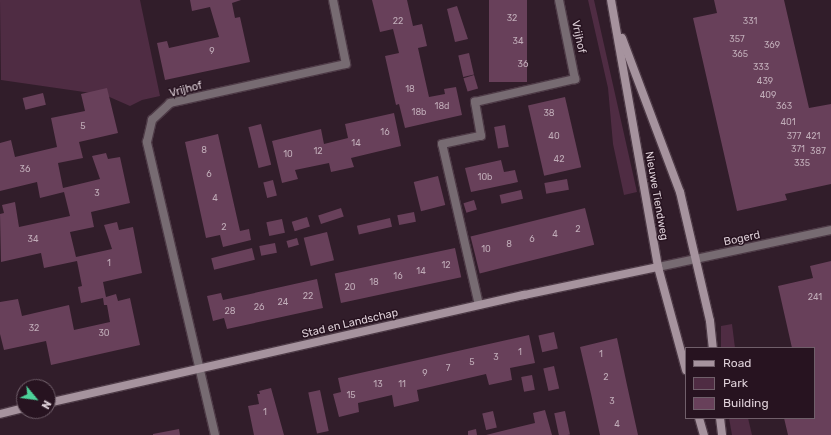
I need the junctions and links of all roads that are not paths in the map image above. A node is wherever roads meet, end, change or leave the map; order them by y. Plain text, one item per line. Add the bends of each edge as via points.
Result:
1 (333, 0) edge
2 (559, 0) edge
3 (611, 0) edge
4 (616, 22) junction
5 (831, 230) edge
6 (697, 259) junction
7 (658, 267) junction
8 (479, 305) junction
9 (713, 347) edge
10 (685, 366) edge
11 (200, 370) junction
12 (56, 401) edge
13 (16, 410) edge
14 (0, 414) edge
15 (699, 419) edge
16 (720, 419) edge
17 (215, 435) edge
18 (704, 435) edge
19 (722, 435) edge

1 - 11 street, Vrijhof via 346,64 170,103 152,120 147,142
2 - 8 street, Vrijhof via 575,79 476,102 481,136 442,144
3 - 4 street, Nieuwe Tiendweg
4 - 6 street, Nieuwe Tiendweg via 680,192
4 - 7 street, Nieuwe Tiendweg
5 - 6 street, Bogerd
6 - 7 street, Bogerd
6 - 9 street, Nieuwe Tiendweg
7 - 8 street, Stad en Landschap
7 - 10 street, Nieuwe Tiendweg
8 - 11 street, Stad en Landschap
11 - 12 street, Stad en Landschap
11 - 17 street
13 - 14 street
15 - 18 street
16 - 19 street

